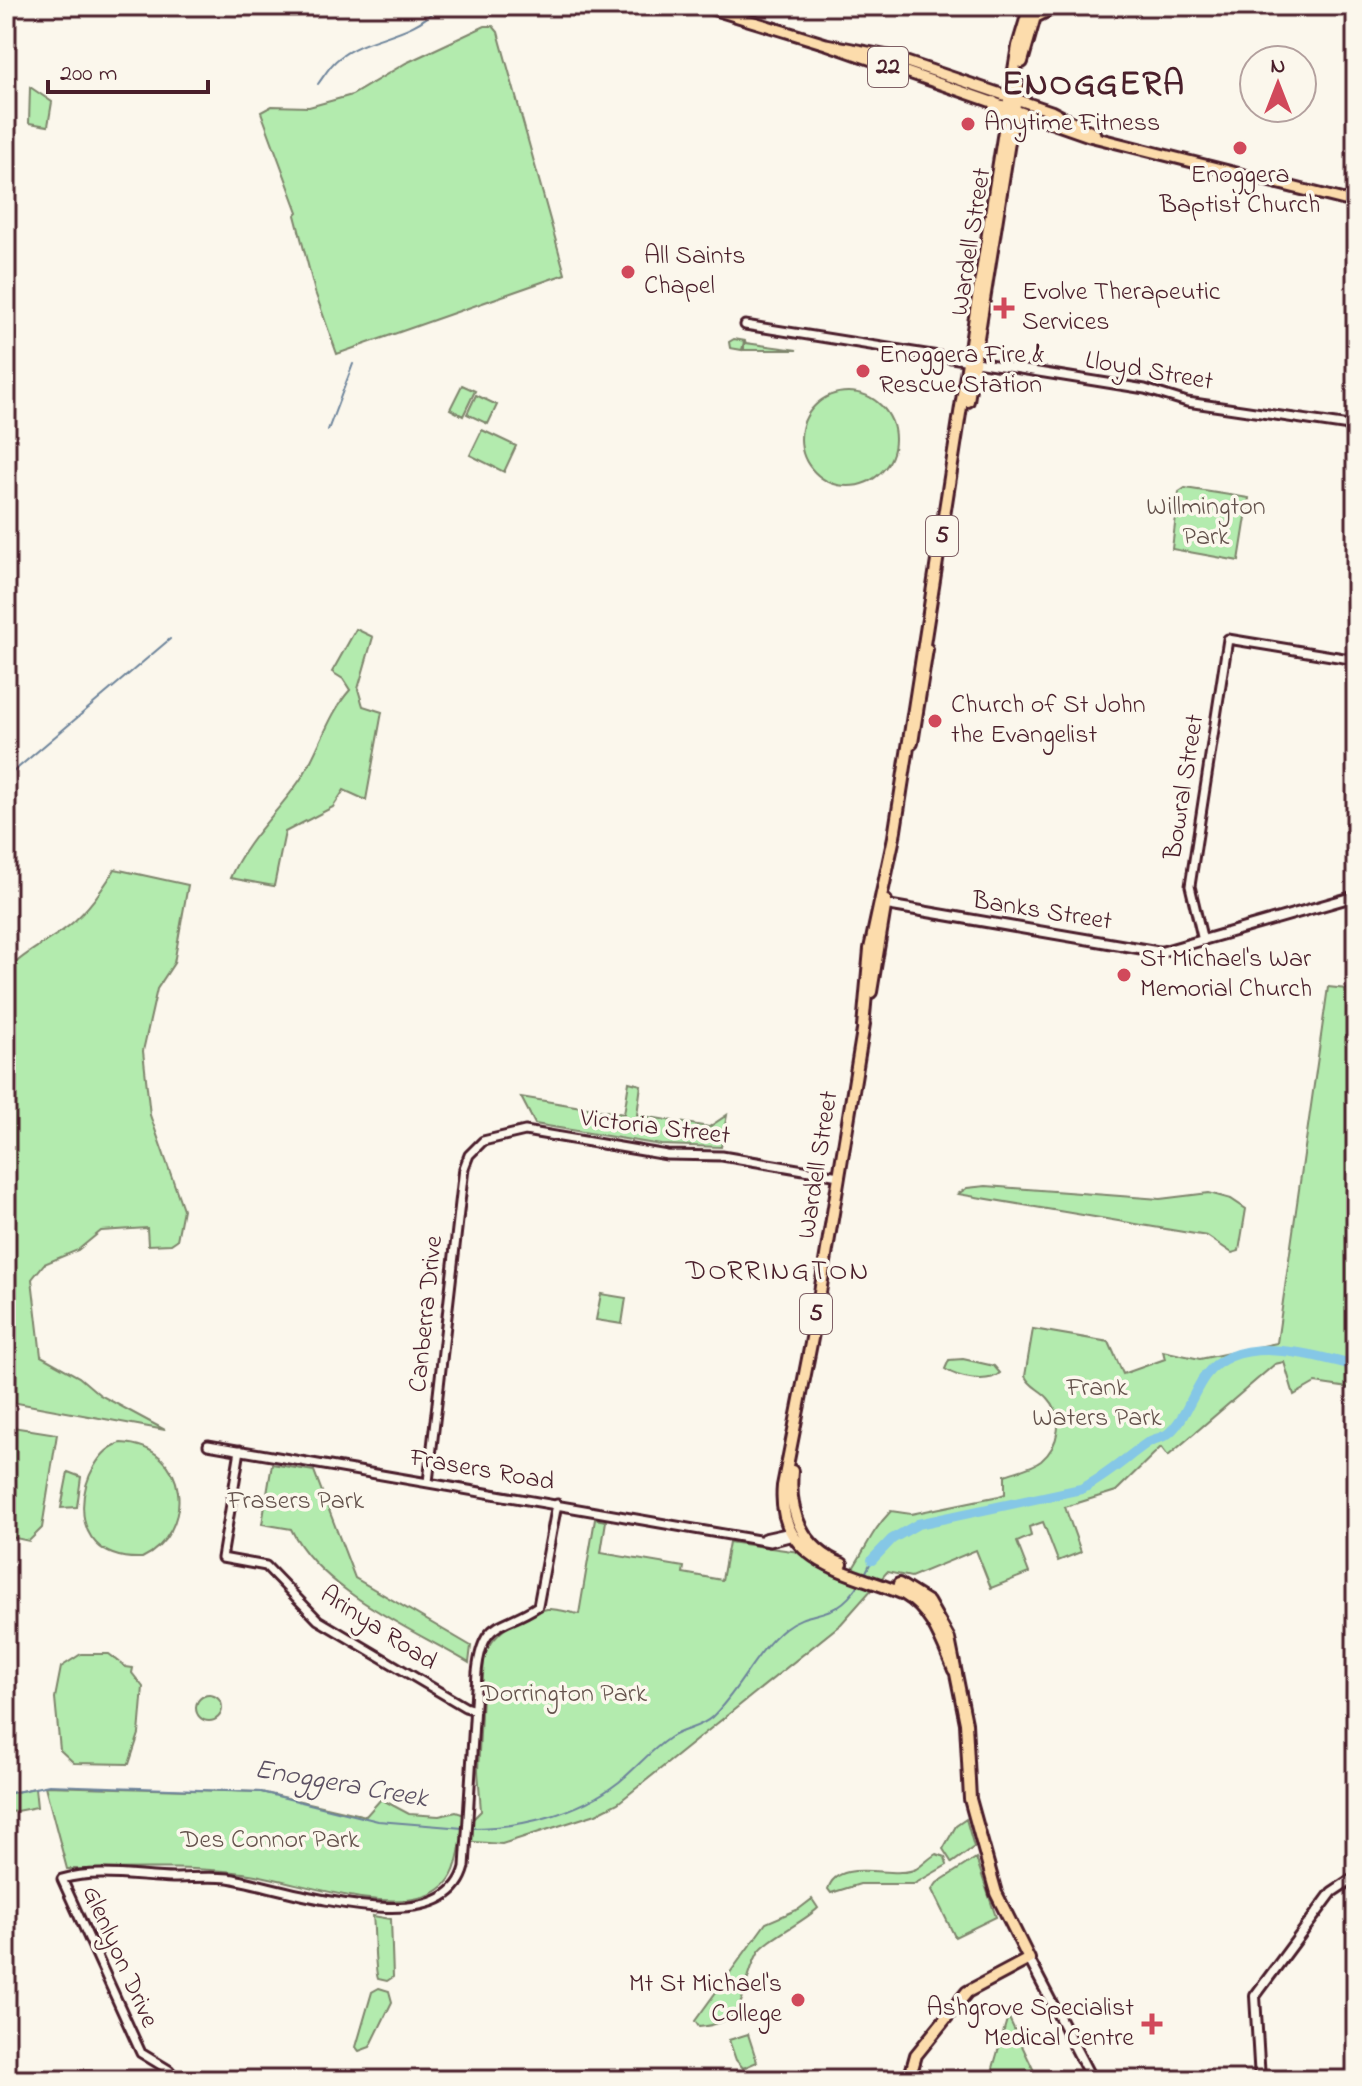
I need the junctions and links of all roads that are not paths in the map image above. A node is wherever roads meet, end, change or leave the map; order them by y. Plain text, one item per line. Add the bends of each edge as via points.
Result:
1 (702, 6) edge
2 (722, 6) edge
3 (1030, 6) edge
4 (1038, 6) edge
5 (1057, 6) edge
6 (743, 17) junction
7 (1033, 18) junction
8 (826, 44) junction
9 (993, 102) junction
10 (1012, 103) junction
11 (1004, 127) junction
12 (1356, 203) edge
13 (745, 325) dead end
14 (972, 363) junction
15 (1356, 427) edge
16 (1356, 660) edge
17 (1356, 896) edge
18 (881, 907) junction
19 (1203, 941) junction
20 (472, 1152) joint
21 (839, 1176) junction
22 (208, 1445) dead end
23 (240, 1450) junction
24 (792, 1453) junction
25 (428, 1482) junction
26 (557, 1504) junction
27 (784, 1513) junction
28 (795, 1532) junction
29 (766, 1540) junction
30 (808, 1553) junction
31 (844, 1568) junction
32 (475, 1710) junction
33 (1356, 1876) edge
34 (1029, 1959) junction
35 (177, 2080) edge
36 (909, 2080) edge
37 (1092, 2080) edge
38 (1260, 2080) edge

1 - 6 main road, 22
2 - 6 main road, 22
3 - 10 highway, Wardell Street / 5
4 - 7 highway, Wardell Street / 5
5 - 7 highway
6 - 8 main road, 22
7 - 10 highway, Wardell Street / 5
8 - 9 main road, 22
8 - 10 main road, 22 via 889,56
9 - 10 main road, 22
9 - 11 highway
10 - 11 highway, Wardell Street / 5
10 - 12 main road, 22 via 1147,153
10 - 14 highway, Wardell Street / 5
11 - 14 highway, Wardell Street / 5
13 - 14 street, Lloyd Street
14 - 15 street, Lloyd Street
14 - 18 highway, Wardell Street / 5 via 926,635 920,708 906,758
16 - 19 street, Bowral Street via 1228,639 1190,886
17 - 19 main road, Banks Street
18 - 19 main road, Banks Street via 1156,952
18 - 21 highway, Wardell Street / 5 via 867,970
20 - 21 street, Victoria Street via 491,1137 525,1131
20 - 25 street, Canberra Drive via 459,1201
21 - 24 highway, Wardell Street / 5
22 - 23 street, Frasers Road
23 - 25 street, Frasers Road
23 - 32 street, Arinya Road via 222,1558 266,1566 318,1620
24 - 27 highway, Wardell Street / 5 via 783,1486
24 - 28 highway, Wardell Street / 5
25 - 26 street, Frasers Road
26 - 29 street, Frasers Road
26 - 32 street via 540,1602 487,1634 479,1658
27 - 28 highway, Wardell Street / 5
27 - 29 street via 778,1532
28 - 29 street, Frasers Road
28 - 30 highway, 5
28 - 31 highway, 5
29 - 30 street
30 - 31 highway, 5
31 - 34 highway, 5 via 910,1597 936,1619 966,1723 973,1813 994,1889
32 - 35 street, Glenlyon Drive via 467,1847 462,1880 448,1895 408,1908 370,1906 225,1878 62,1879 141,2053
33 - 38 main road via 1332,1892 1255,1996
34 - 36 highway via 964,1996 916,2055
34 - 37 main road

